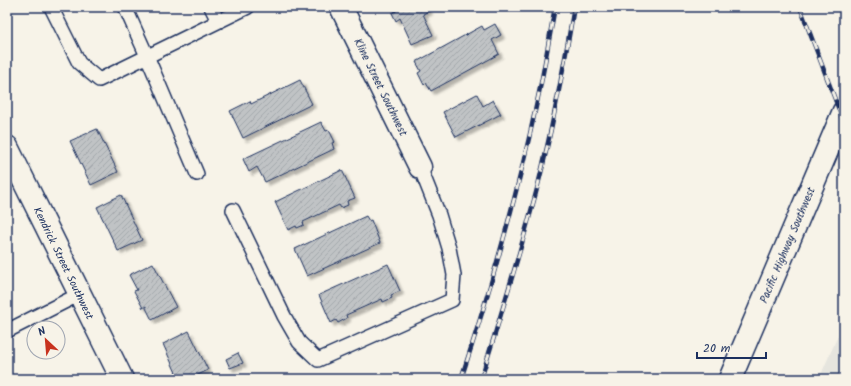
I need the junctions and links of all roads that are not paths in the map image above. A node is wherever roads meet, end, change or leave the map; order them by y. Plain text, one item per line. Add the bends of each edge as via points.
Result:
1 (51, 7) edge
2 (125, 7) edge
3 (211, 7) edge
4 (248, 7) edge
5 (341, 7) edge
6 (218, 22) junction
7 (147, 56) junction
8 (844, 111) edge
9 (7, 147) edge
10 (420, 167) joint
11 (196, 174) dead end
12 (233, 210) dead end
13 (80, 294) junction
14 (7, 331) edge
15 (122, 379) edge
16 (730, 379) edge

1 - 7 lane via 79,63 99,80
2 - 7 lane
3 - 6 lane
4 - 6 lane
5 - 10 street, Kline Street Southwest
6 - 7 lane
7 - 11 lane
8 - 16 street, Pacific Highway Southwest
9 - 13 street, Kendrick Street Southwest
10 - 12 lane via 439,214 449,248 454,275 452,300 318,360 299,342 284,316
13 - 14 lane
13 - 15 street, Kendrick Street Southwest

